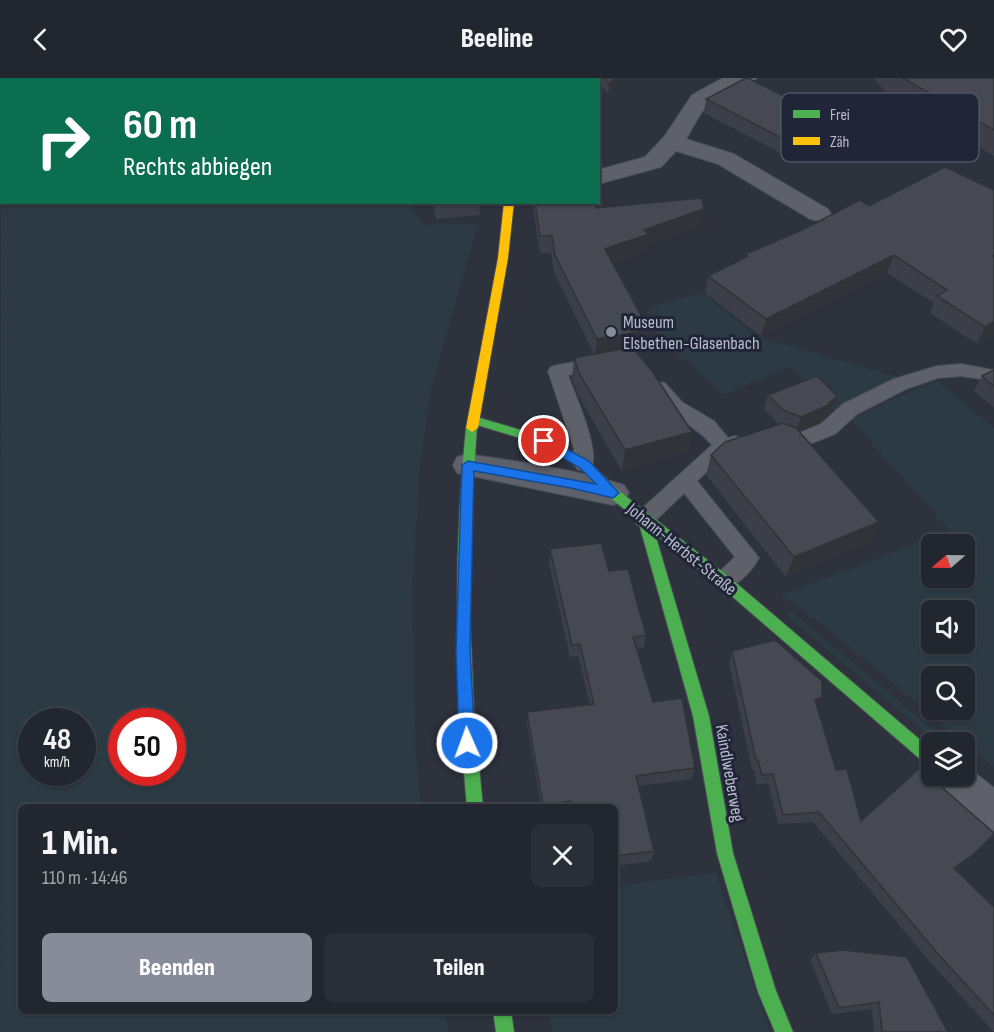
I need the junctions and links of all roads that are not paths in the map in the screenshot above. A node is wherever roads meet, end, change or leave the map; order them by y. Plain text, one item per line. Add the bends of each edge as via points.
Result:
1 (746, 78) edge
2 (672, 142) junction
3 (600, 176) edge
4 (509, 204) edge
5 (819, 214) dead end
6 (612, 362) edge
7 (647, 374) edge
8 (987, 374) edge
9 (474, 420) junction
10 (725, 447) junction
11 (584, 464) junction
12 (468, 465) junction
13 (685, 480) junction
14 (613, 493) junction
15 (644, 519) junction
16 (724, 581) junction
17 (921, 751) edge
18 (962, 786) edge
19 (475, 804) edge
20 (994, 813) edge
21 (502, 1014) edge
22 (505, 1032) edge
23 (784, 1032) edge

1 - 2 street via 726,84 700,100
2 - 3 street via 653,162
2 - 5 street via 726,159
4 - 9 street via 501,275
6 - 11 lane via 557,371 584,448
7 - 10 lane via 675,407 706,426
8 - 10 lane via 937,372 900,384 850,409 828,429 797,442 779,434
9 - 11 street, Johann-Herbst-Straße via 544,441
9 - 12 street
10 - 13 lane
11 - 14 street, Johann-Herbst-Straße
12 - 14 street
12 - 19 street via 463,650 467,743
13 - 15 lane
13 - 16 lane via 748,558
14 - 15 street, Johann-Herbst-Straße
15 - 16 street, Johann-Herbst-Straße
15 - 23 street, Kaindlweberweg via 701,716 725,853 767,992
16 - 17 street, Johann-Herbst-Straße
18 - 20 street
21 - 22 street

